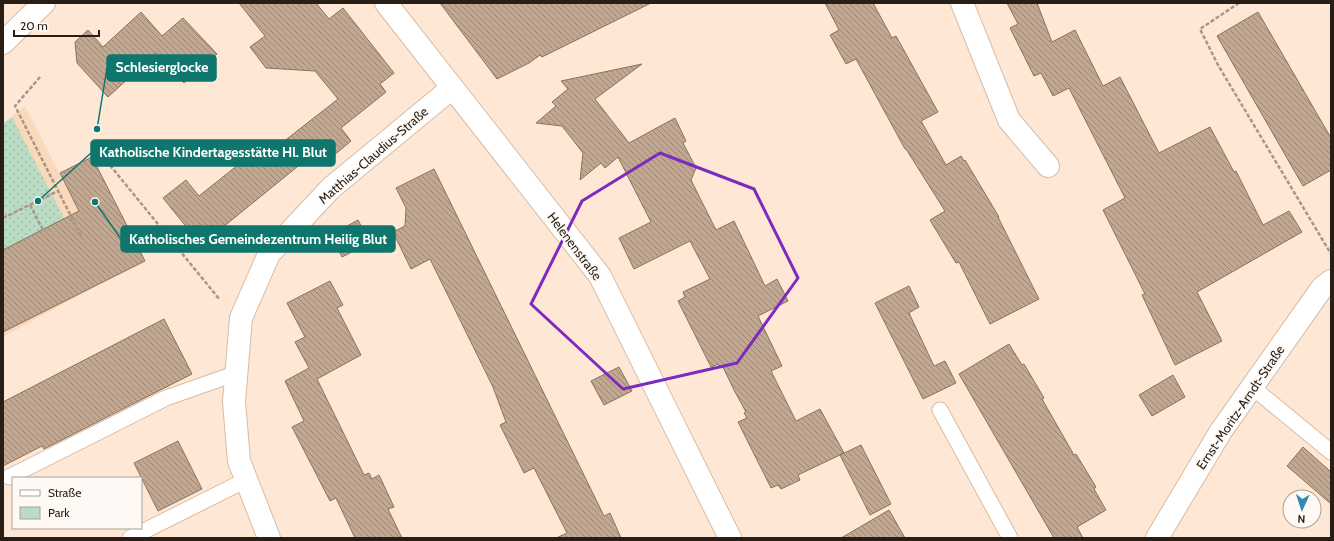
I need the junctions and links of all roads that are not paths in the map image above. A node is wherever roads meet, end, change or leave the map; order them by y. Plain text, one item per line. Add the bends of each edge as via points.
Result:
1 (44, 3) edge
2 (386, 3) edge
3 (962, 3) edge
4 (3, 43) edge
5 (452, 88) junction
6 (1048, 166) dead end
7 (1331, 281) edge
8 (237, 373) junction
9 (1252, 387) junction
10 (940, 410) dead end
11 (1331, 452) edge
12 (9, 477) dead end
13 (246, 480) junction
14 (130, 538) edge
15 (269, 538) edge
16 (730, 538) edge
17 (1010, 538) edge
18 (1157, 538) edge

1 - 4 street
2 - 5 street, Helenenstraße
3 - 6 street via 1010,120
5 - 8 street, Matthias-Claudius-Straße via 331,188 270,254 241,318
5 - 16 street, Helenenstraße via 600,276
7 - 9 street, Ernst-Moritz-Arndt-Straße via 1322,288
8 - 12 lane via 166,398
8 - 13 street, Matthias-Claudius-Straße via 234,402 239,462
9 - 11 lane
9 - 18 street, Ernst-Moritz-Arndt-Straße via 1221,431
10 - 17 lane
13 - 14 lane
13 - 15 street, Matthias-Claudius-Straße

